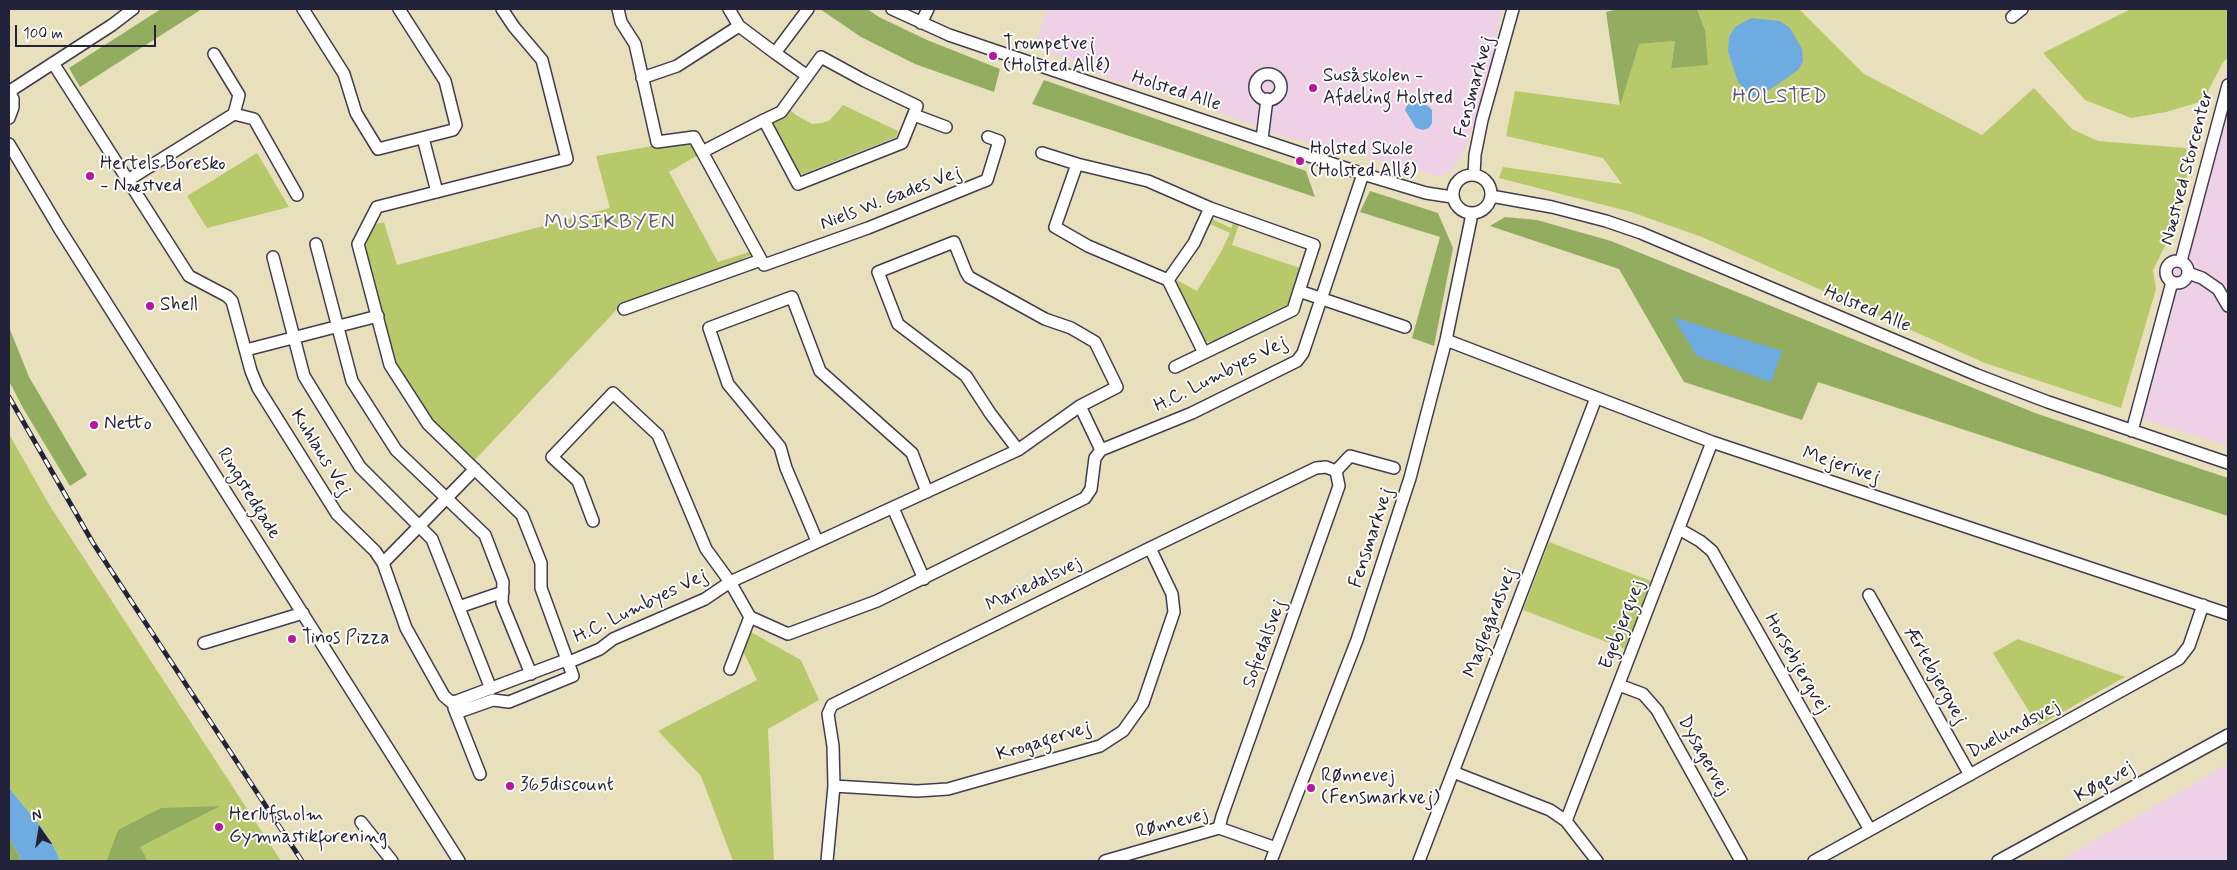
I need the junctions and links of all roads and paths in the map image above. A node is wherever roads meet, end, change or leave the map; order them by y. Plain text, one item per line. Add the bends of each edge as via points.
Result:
1 (133, 9) edge
2 (303, 9) edge
3 (399, 9) edge
4 (502, 9) edge
5 (618, 9) edge
6 (729, 9) edge
7 (808, 9) edge
8 (892, 9) edge
9 (928, 9) edge
10 (1513, 9) edge
11 (2022, 9) edge
12 (2012, 17) dead end
13 (921, 23) junction
14 (739, 26) junction
15 (775, 53) junction
16 (214, 54) dead end
17 (54, 63) junction
18 (806, 75) junction
19 (642, 78) junction
20 (2228, 84) edge
21 (9, 90) edge
22 (1267, 100) dead end
23 (234, 114) junction
24 (914, 115) junction
25 (9, 118) edge
26 (764, 120) junction
27 (946, 127) dead end
28 (988, 137) dead end
29 (423, 138) junction
30 (1262, 139) junction
31 (9, 144) edge
32 (702, 152) junction
33 (1042, 153) dead end
34 (1077, 164) junction
35 (1363, 174) junction
36 (1474, 175) junction
37 (128, 180) junction
38 (437, 192) junction
39 (297, 195) dead end
40 (1491, 196) junction
41 (1452, 197) junction
42 (1210, 208) junction
43 (1472, 214) junction
44 (316, 244) dead end
45 (273, 257) dead end
46 (761, 260) junction
47 (2181, 261) junction
48 (2188, 273) junction
49 (1168, 280) junction
50 (2172, 282) junction
51 (1299, 290) junction
52 (1322, 298) junction
53 (2228, 306) edge
54 (624, 309) dead end
55 (378, 316) junction
56 (1405, 326) dead end
57 (337, 327) junction
58 (294, 338) junction
59 (1446, 340) junction
60 (246, 350) junction
61 (1204, 353) junction
62 (1175, 367) dead end
63 (1596, 398) junction
64 (1080, 406) junction
65 (2132, 431) junction
66 (1712, 442) junction
67 (1018, 450) junction
68 (1101, 450) junction
69 (2228, 463) edge
70 (1394, 468) dead end
71 (474, 470) junction
72 (1336, 471) junction
73 (928, 492) junction
74 (447, 498) junction
75 (893, 508) junction
76 (593, 521) dead end
77 (419, 527) junction
78 (1678, 529) junction
79 (817, 541) junction
80 (1150, 548) junction
81 (383, 563) junction
82 (924, 579) junction
83 (730, 582) junction
84 (503, 592) junction
85 (1869, 594) dead end
86 (2204, 605) junction
87 (459, 607) junction
88 (302, 613) junction
89 (2228, 614) edge
90 (750, 617) junction
91 (204, 643) dead end
92 (567, 662) junction
93 (730, 669) dead end
94 (531, 674) junction
95 (1619, 685) junction
96 (491, 688) junction
97 (451, 702) junction
98 (456, 713) junction
99 (2228, 735) edge
100 (1453, 772) junction
101 (480, 774) dead end
102 (1970, 775) junction
103 (834, 786) junction
104 (1566, 821) junction
105 (361, 822) dead end
106 (1220, 828) junction
107 (1870, 830) junction
108 (1276, 848) junction
109 (392, 861) edge
110 (459, 861) edge
111 (827, 861) edge
112 (1105, 861) edge
113 (1271, 861) edge
114 (1419, 861) edge
115 (1597, 861) edge
116 (1741, 861) edge
117 (1814, 861) edge
118 (1998, 861) edge

1 - 17 street
2 - 29 street via 344,74 356,113 378,149
3 - 29 street via 445,81 456,123 452,130
4 - 38 street via 542,60 567,159
5 - 19 street via 621,22 635,44
6 - 14 street
7 - 15 street
8 - 13 street, Holsted Alle
9 - 13 street
10 - 36 street, Fensmarkvej via 1482,120
11 - 12 street
13 - 30 street, Holsted Alle
14 - 15 street
14 - 19 street via 677,66
15 - 18 street
16 - 23 street via 239,95
17 - 21 street
17 - 37 street, Kuhlaus Vej
18 - 24 street via 821,57 917,106
18 - 26 street via 781,112
19 - 32 street via 656,142 694,137
20 - 47 street, Næstved Storcenter
21 - 25 street via 13,107
22 - 30 street
23 - 37 street
23 - 39 street via 254,119
24 - 26 street via 902,142 798,184
24 - 27 street
26 - 32 street
28 - 46 street, Niels W. Gades Vej via 999,141 987,180 764,265
29 - 38 street
30 - 35 street, Holsted Alle
31 - 88 street, Ringstedgade via 58,228
32 - 46 street
33 - 34 street, H.C. Lumbyes Vej
34 - 42 street, H.C. Lumbyes Vej via 1148,181
34 - 49 street via 1055,227 1088,246
35 - 41 street, Holsted Alle via 1426,193
35 - 52 street, H.C. Lumbyes Vej
36 - 40 street via 1488,183
36 - 41 street via 1457,181
37 - 60 street, Kuhlaus Vej via 189,276 232,301
38 - 55 street via 377,207 358,244
40 - 43 street via 1485,209
40 - 65 street, Holsted Alle via 1552,207 1641,233 1977,376
41 - 43 street via 1456,207
42 - 49 street via 1194,243
42 - 51 street, H.C. Lumbyes Vej via 1314,245
43 - 59 street, Fensmarkvej
44 - 57 street
45 - 58 street, Kuhlaus Vej
46 - 54 street, Niels W. Gades Vej
47 - 48 street
47 - 50 street via 2173,261 2167,266 2166,273
48 - 50 street via 2182,281
48 - 53 street, Næstved Storcenter via 2218,289
49 - 61 street, H.C. Lumbyes Vej
50 - 65 street
51 - 52 street
51 - 61 street, H.C. Lumbyes Vej via 1293,310
52 - 56 street
52 - 68 street, H.C. Lumbyes Vej via 1303,353 1296,361 1192,412
55 - 57 street
55 - 71 street via 390,365 428,424
57 - 58 street
57 - 74 street via 352,381 388,440
58 - 60 street
58 - 77 street, Kuhlaus Vej via 304,376 360,467
59 - 63 street, Mejerivej
59 - 108 street, Fensmarkvej via 1410,478 1357,640
60 - 81 street, Kuhlaus Vej via 258,388 337,514
61 - 62 street, H.C. Lumbyes Vej
63 - 66 street, Mejerivej
63 - 100 street, Maglegårdsvej
64 - 67 street, H.C. Lumbyes Vej
64 - 67 street, H.C. Lumbyes Vej via 1118,387 1095,342 969,276 954,242 878,272 898,324 966,376
64 - 68 street
65 - 69 street, Holsted Alle
66 - 78 street, Egebjergvej
66 - 86 street, Mejerivej
67 - 73 street, H.C. Lumbyes Vej
68 - 82 street via 1095,458 1091,489 1085,498
70 - 72 street via 1350,456
71 - 74 street
71 - 92 street via 522,515 541,562 541,588
72 - 80 street, Mariedalsvej via 1316,468
72 - 106 street, Sofiedalsvej via 1340,486
73 - 75 street, H.C. Lumbyes Vej
73 - 79 street via 912,453 820,371 792,297 709,328 728,384 780,447
74 - 77 street
74 - 84 street via 485,535 503,582
75 - 79 street, H.C. Lumbyes Vej
75 - 82 street
76 - 83 street, H.C. Lumbyes Vej via 578,481 552,456 613,393 658,435 706,549
77 - 81 street
77 - 87 street, Kuhlaus Vej via 432,540
78 - 95 street, Egebjergvej
78 - 107 street, Horsebjergvej via 1712,551
79 - 83 street, H.C. Lumbyes Vej
80 - 103 street, Mariedalsvej via 832,705 828,714
80 - 103 street, Krogagervej via 1172,594 1173,615 1143,703 1123,731 1100,746 948,789 917,792
81 - 97 street, Kuhlaus Vej via 406,628 444,696
82 - 90 street via 877,601 788,634
83 - 90 street, H.C. Lumbyes Vej
83 - 92 street, H.C. Lumbyes Vej via 705,599
84 - 87 street
84 - 94 street via 502,603
85 - 102 street, Ærtebjergvej
86 - 89 street, Mejerivej
86 - 102 street, Duelundsvej via 2189,646 2179,659
87 - 96 street, Kuhlaus Vej
88 - 91 street
88 - 110 street, Ringstedgade
90 - 93 street
92 - 94 street
92 - 98 street via 573,676 509,702 493,700
94 - 96 street
95 - 104 street, Egebjergvej
95 - 116 street, Dysagervej via 1643,694 1657,710
96 - 97 street
97 - 98 street, Kuhlaus Vej
98 - 101 street, Kuhlaus Vej
99 - 118 street, Køgevej
100 - 104 street via 1550,810
100 - 114 street, Maglegårdsvej
102 - 107 street, Duelundsvej
103 - 111 street, Mariedalsvej
104 - 115 street
105 - 109 street
106 - 108 street, Rønnevej
106 - 112 street, Rønnevej
107 - 117 street, Duelundsvej
108 - 113 street, Fensmarkvej

